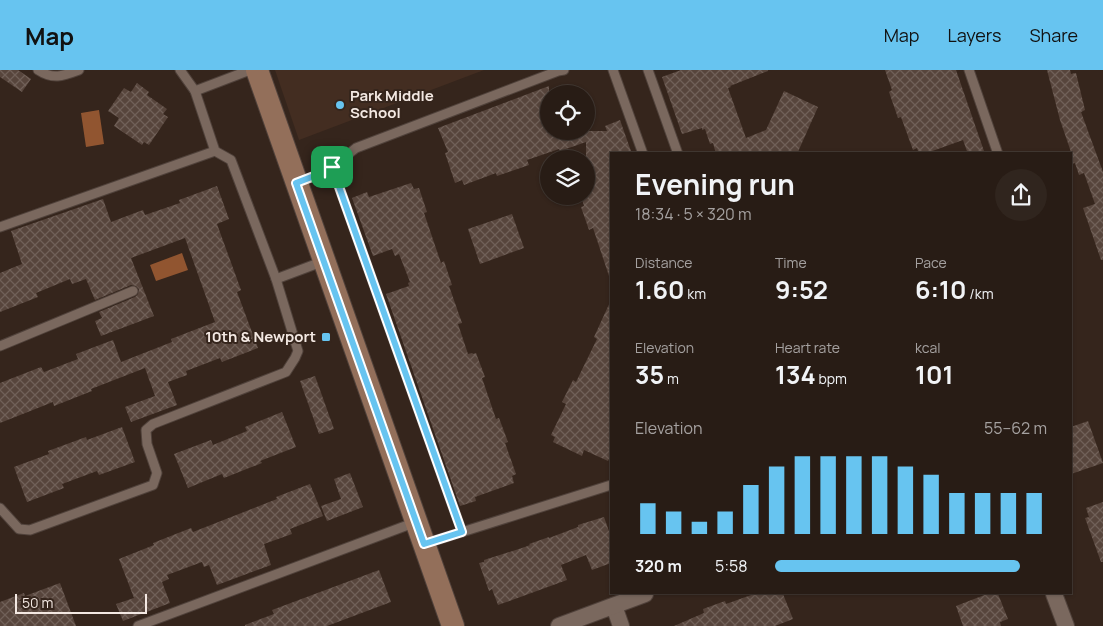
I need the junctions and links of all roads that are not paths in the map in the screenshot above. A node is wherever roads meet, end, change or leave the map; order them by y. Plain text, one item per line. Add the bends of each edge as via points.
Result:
1 (38, 70) edge
2 (79, 70) edge
3 (180, 70) edge
4 (250, 70) edge
5 (257, 70) edge
6 (564, 70) edge
7 (613, 70) edge
8 (648, 70) edge
9 (968, 70) edge
10 (195, 91) junction
11 (215, 151) junction
12 (642, 152) edge
13 (677, 152) edge
14 (997, 152) edge
15 (332, 167) junction
16 (296, 183) junction
17 (0, 227) edge
18 (324, 261) junction
19 (276, 279) junction
20 (133, 291) dead end
21 (0, 346) edge
22 (610, 485) edge
23 (0, 508) edge
24 (416, 522) junction
25 (462, 532) junction
26 (424, 544) junction
27 (645, 594) edge
28 (1054, 594) edge
29 (614, 606) junction
30 (138, 626) edge
31 (453, 626) edge
32 (559, 626) edge
33 (621, 626) edge
34 (1066, 626) edge

1 - 2 lane via 46,75 60,76
3 - 10 lane
4 - 10 lane
5 - 16 main road
6 - 15 lane via 356,148
7 - 12 lane
8 - 13 lane
9 - 14 lane
10 - 11 lane
11 - 17 lane
11 - 19 lane via 231,160
15 - 16 lane
15 - 25 lane
16 - 18 main road
18 - 19 lane
18 - 24 main road
19 - 23 lane via 298,351 295,358 286,372 153,424 146,430 147,444 157,473 153,485 30,530 19,529
20 - 21 lane
22 - 25 lane
24 - 26 main road
24 - 30 lane
25 - 26 lane
26 - 31 main road
27 - 29 street
28 - 34 street
29 - 32 street
29 - 33 street

